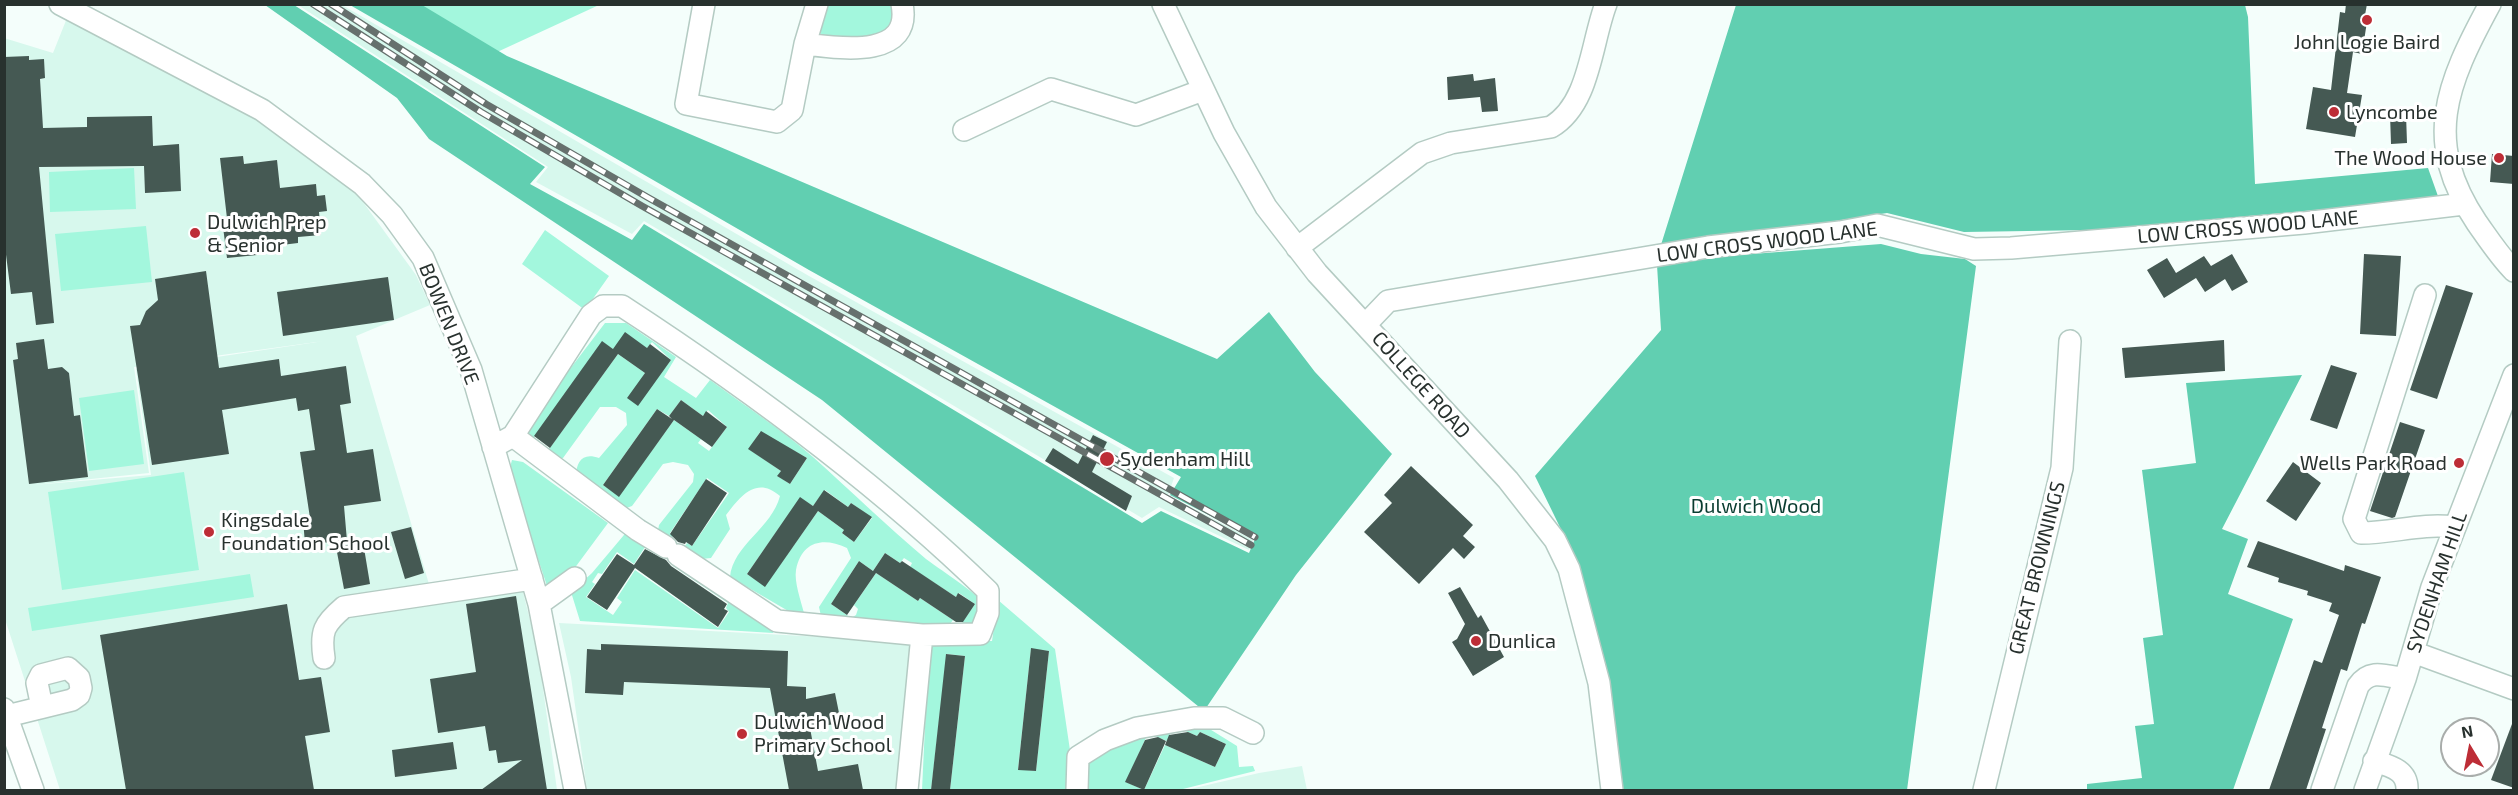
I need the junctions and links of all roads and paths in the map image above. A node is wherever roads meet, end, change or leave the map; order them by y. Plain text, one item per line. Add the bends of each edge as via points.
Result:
1 (60, 4) edge
2 (704, 4) edge
3 (817, 4) edge
4 (902, 4) edge
5 (1163, 4) edge
6 (1606, 4) edge
7 (2490, 4) edge
8 (805, 44) junction
9 (1203, 90) junction
10 (964, 130) dead end
11 (2464, 204) junction
12 (1297, 248) junction
13 (2514, 271) edge
14 (2425, 296) dead end
15 (1366, 324) junction
16 (2070, 341) dead end
17 (2514, 375) edge
18 (513, 436) junction
19 (494, 447) junction
20 (2454, 527) junction
21 (575, 578) dead end
22 (531, 579) junction
23 (539, 604) junction
24 (922, 635) junction
25 (2413, 652) junction
26 (324, 658) dead end
27 (2405, 679) junction
28 (2514, 689) edge
29 (42, 707) dead end
30 (6, 713) edge
31 (1253, 733) dead end
32 (2374, 761) junction
33 (33, 790) edge
34 (575, 790) edge
35 (907, 790) edge
36 (1077, 790) edge
37 (1612, 790) edge
38 (1984, 790) edge
39 (2322, 790) edge
40 (2365, 790) edge
41 (2407, 790) edge

1 - 19 street, BOWEN DRIVE via 242,97 362,184 392,215 431,273 471,370
2 - 8 street via 686,104 777,122 792,110
3 - 8 street
4 - 8 street via 904,16 899,31 882,44 853,50
5 - 9 street, COLLEGE ROAD
6 - 12 street via 1579,93 1562,121 1551,127 1451,143 1422,153
7 - 11 street via 2452,85 2445,113 2444,141 2455,186
9 - 10 street via 1136,115 1051,89
9 - 12 street, COLLEGE ROAD via 1244,172
11 - 13 street via 2496,252
11 - 15 street, LOW CROSS WOOD LANE via 2304,223 2011,248 1974,249 1878,225 1708,247 1388,302
12 - 15 street, COLLEGE ROAD
14 - 20 street via 2354,519 2361,533 2430,524
15 - 37 street, COLLEGE ROAD via 1508,480 1555,540 1569,569 1599,683
16 - 38 street, GREAT BROWNINGS via 2062,468
17 - 20 street, SYDENHAM HILL
18 - 19 street
18 - 24 street via 618,526 672,551 777,621
18 - 24 street via 591,315 603,306 622,306 794,427 871,487 988,591 988,613 980,634
19 - 22 street, BOWEN DRIVE
20 - 25 street, SYDENHAM HILL
21 - 23 street
22 - 23 street, BOWEN DRIVE
22 - 26 street via 344,607 327,622 321,640
23 - 34 street, BOWEN DRIVE
24 - 35 street
25 - 27 street, SYDENHAM HILL
25 - 28 street
27 - 32 street, SYDENHAM HILL
27 - 39 street via 2379,674 2363,678
29 - 30 street
30 - 33 street
31 - 36 street via 1222,718 1194,718 1137,728 1105,740 1078,757
32 - 40 street, SYDENHAM HILL
32 - 41 street via 2397,768

